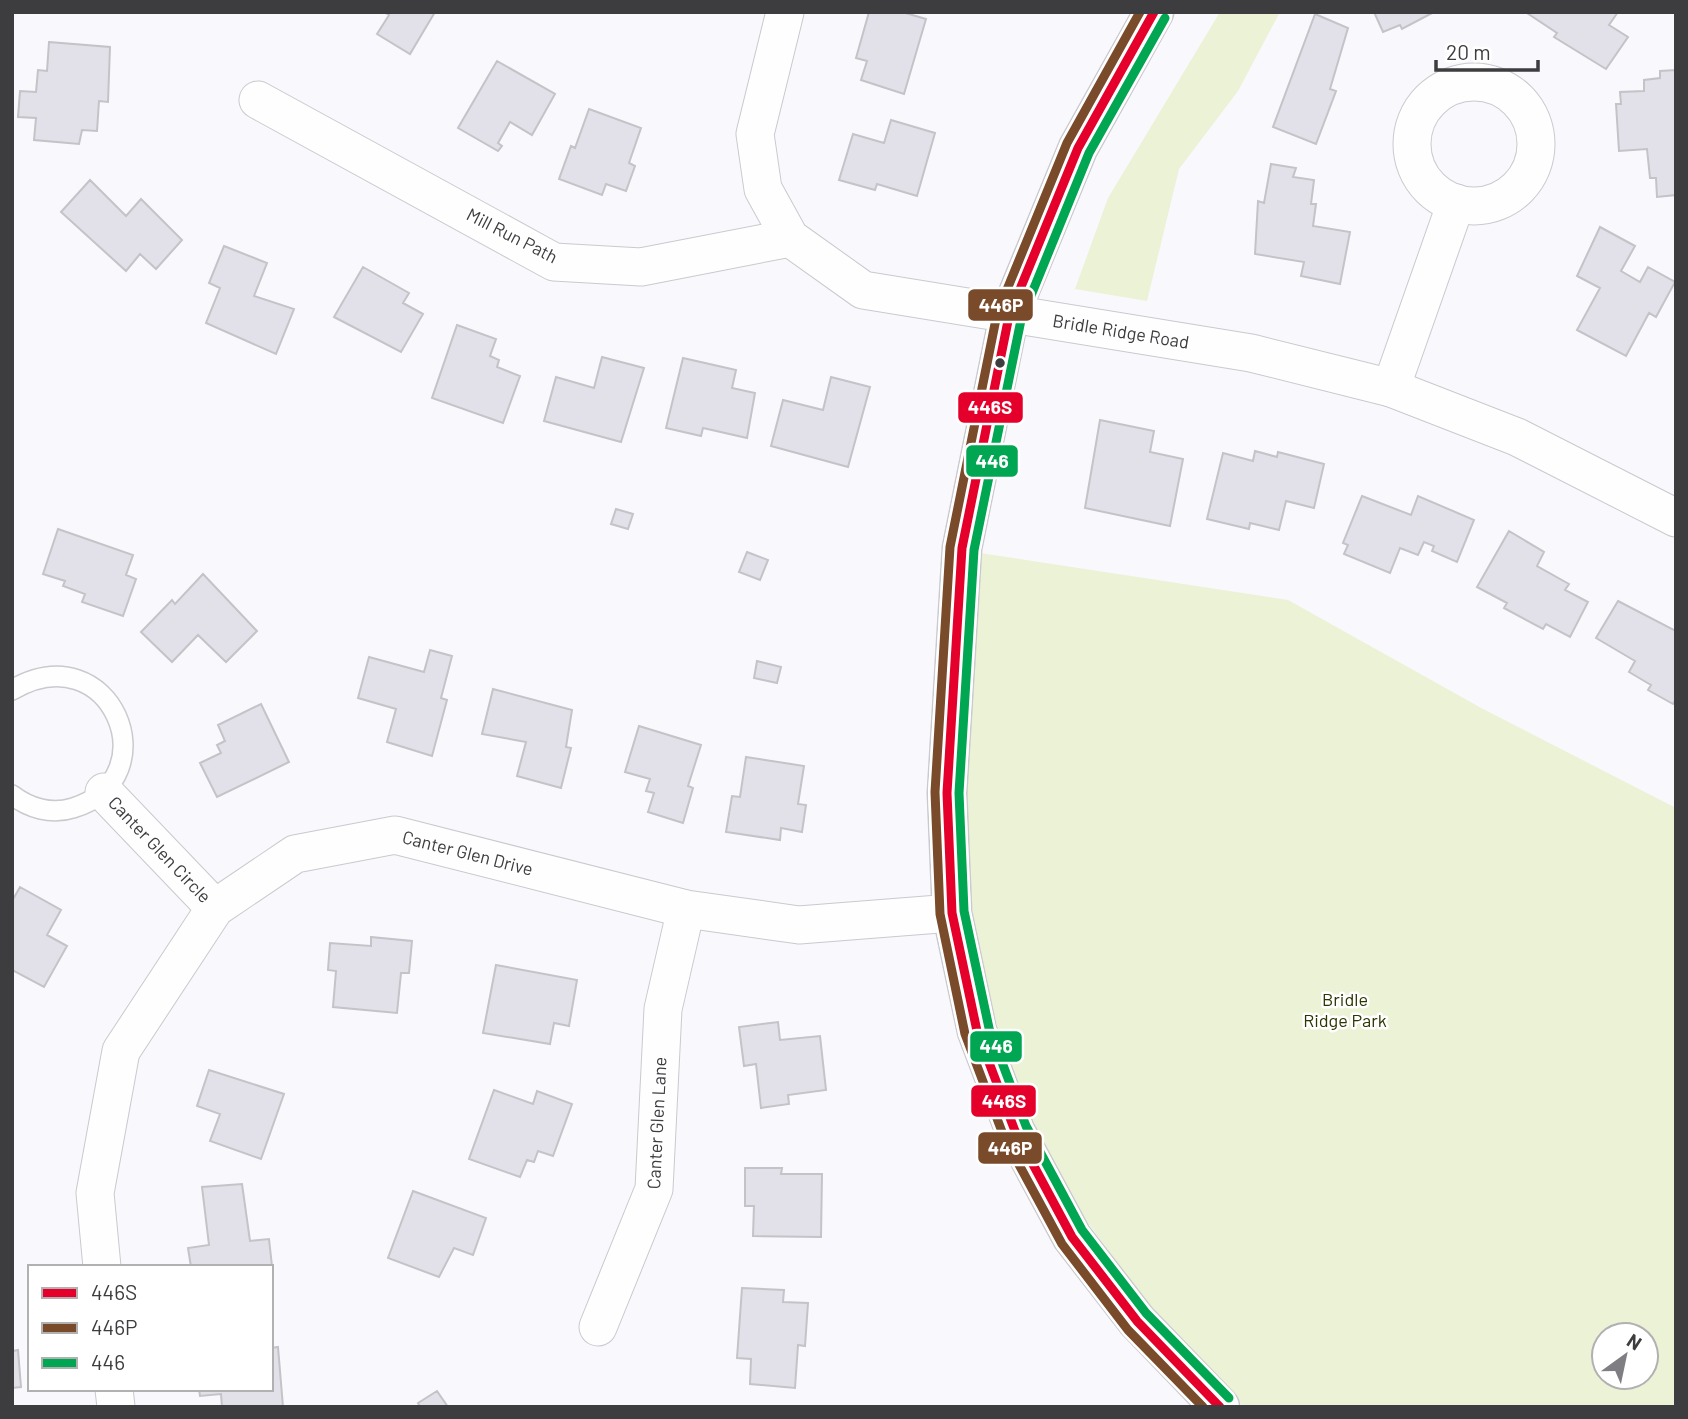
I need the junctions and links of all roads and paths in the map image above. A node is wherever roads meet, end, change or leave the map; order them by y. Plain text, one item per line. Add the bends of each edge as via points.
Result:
1 (785, 12) edge
2 (1154, 12) edge
3 (258, 100) dead end
4 (1456, 203) dead end
5 (790, 237) junction
6 (1009, 316) junction
7 (1391, 388) junction
8 (1676, 518) edge
9 (12, 690) edge
10 (104, 792) junction
11 (12, 795) edge
12 (215, 908) junction
13 (686, 909) junction
14 (953, 913) junction
15 (102, 1265) edge
16 (598, 1327) dead end
17 (1220, 1407) edge

1 - 5 street, Bridle Ridge Road via 755,134 763,190
2 - 6 street via 1078,148
3 - 5 street, Mill Run Path via 554,262 641,267
4 - 7 street
5 - 6 street, Bridle Ridge Road via 863,290
6 - 7 street, Bridle Ridge Road via 1251,353
6 - 14 street via 962,548 947,793
7 - 8 street, Bridle Ridge Road via 1517,437
9 - 10 lane via 31,679 54,675 97,689 113,707 122,728 123,751 117,773
10 - 11 lane via 65,811 43,810
10 - 12 street, Canter Glen Circle
12 - 13 street, Canter Glen Drive via 295,855 395,835
12 - 15 street, Canter Glen Drive via 121,1051 95,1194
13 - 14 street, Canter Glen Drive via 799,925
13 - 16 street, Canter Glen Lane via 663,1009 654,1189
14 - 17 street via 977,1031 1015,1131 1066,1226 1137,1321

